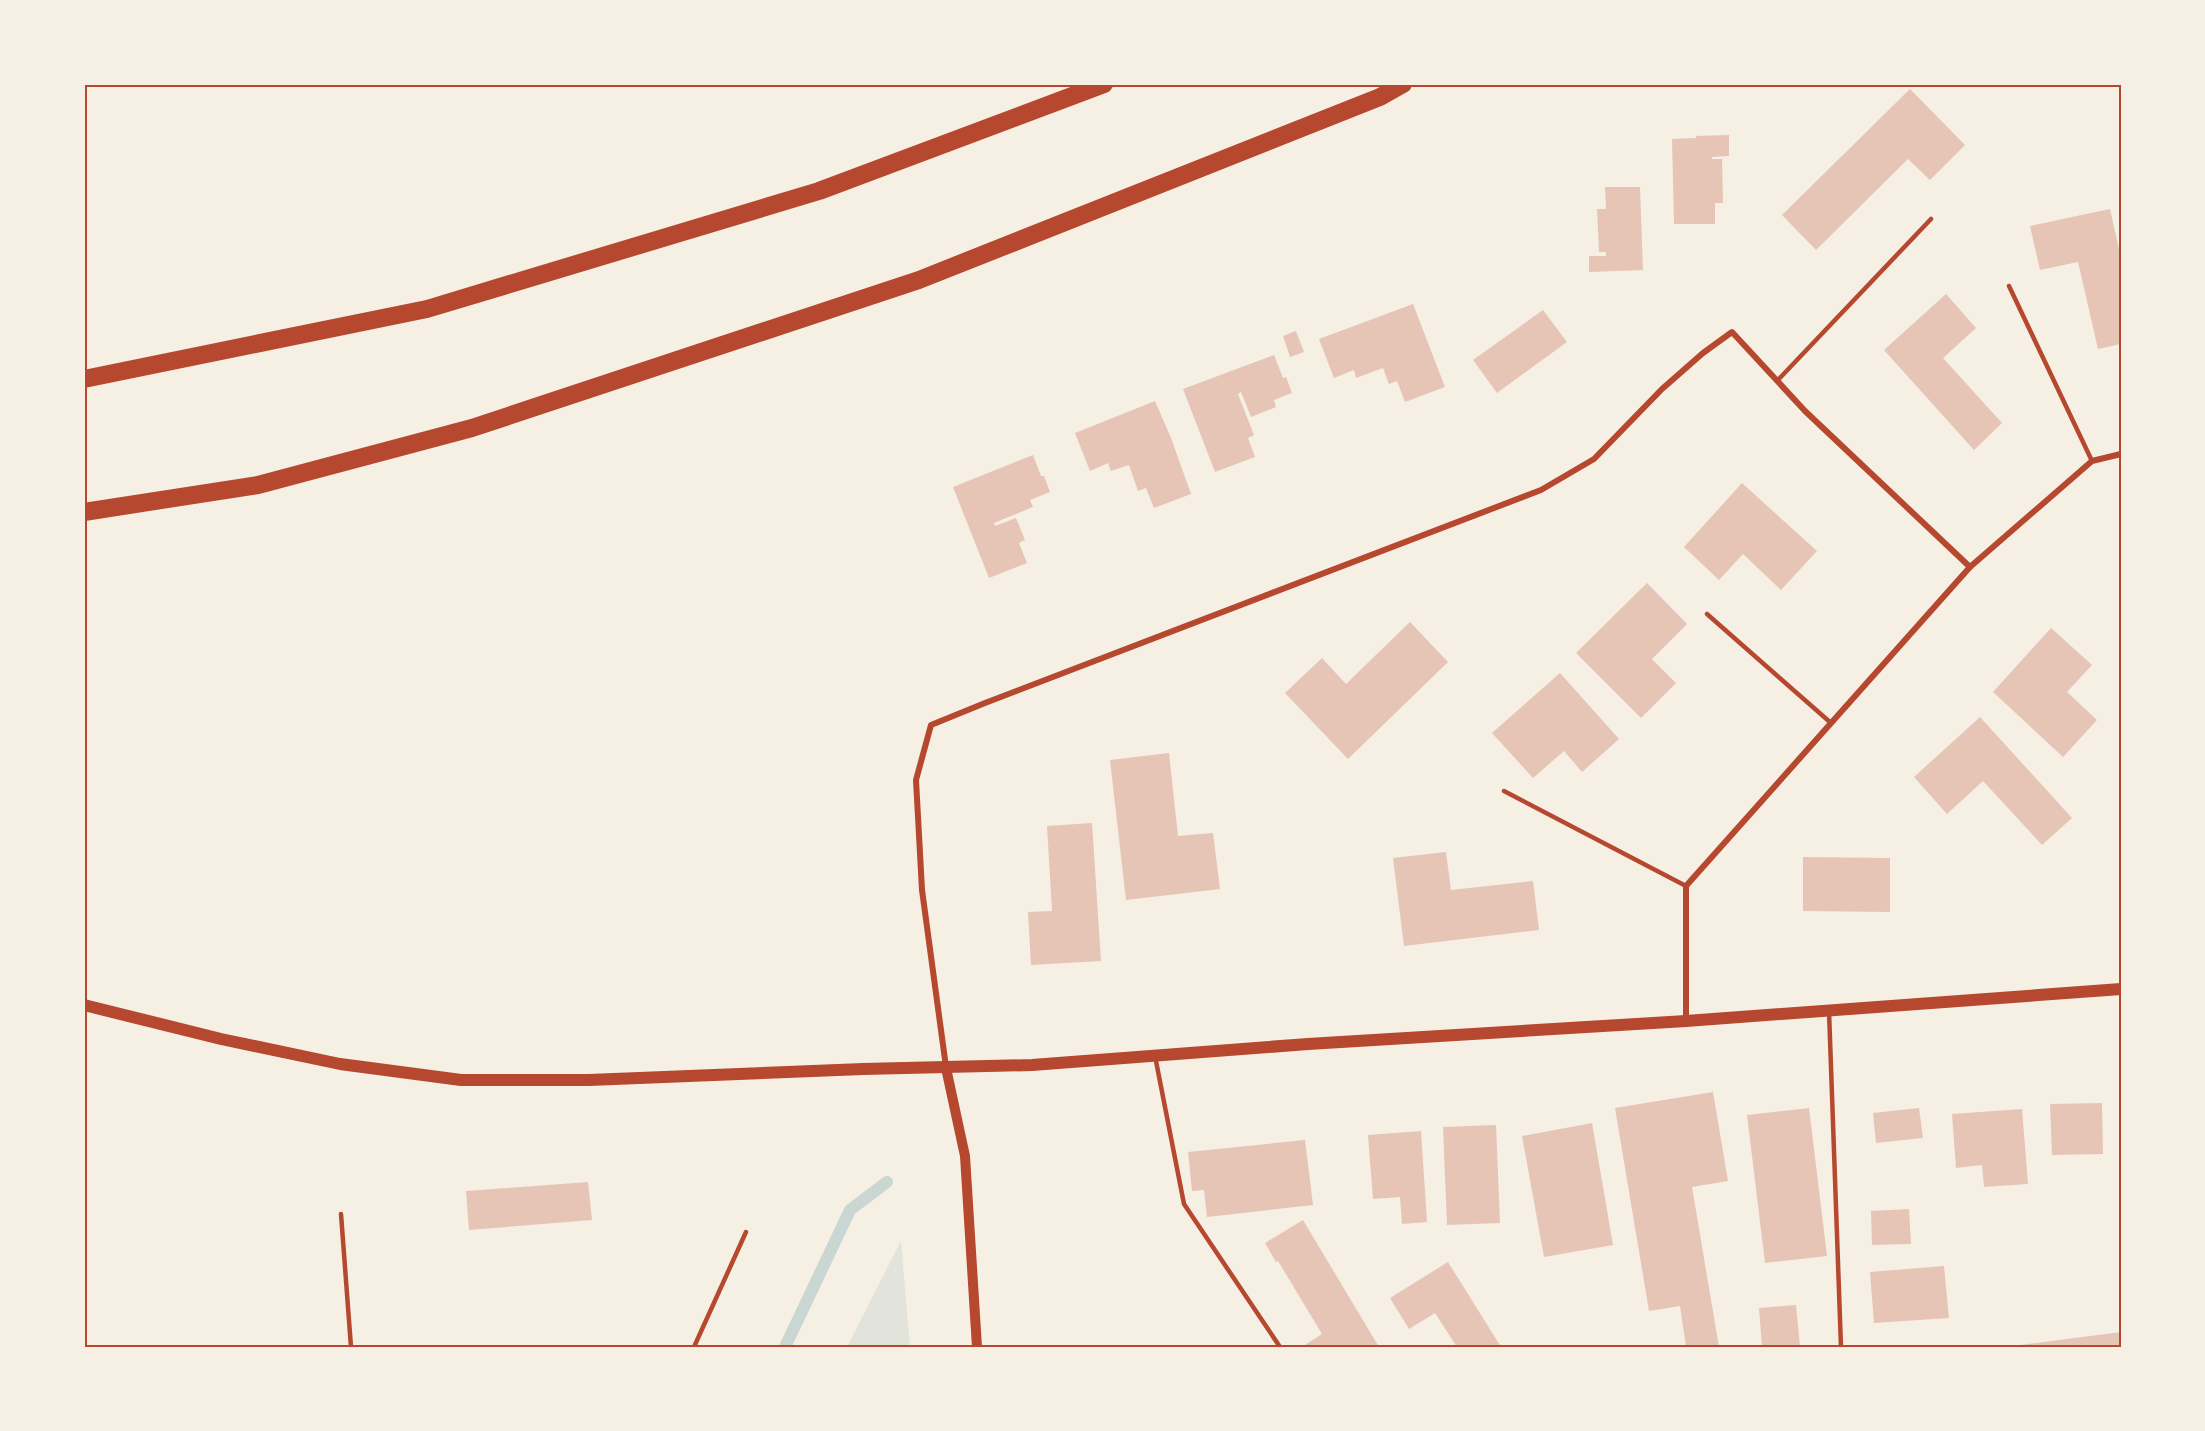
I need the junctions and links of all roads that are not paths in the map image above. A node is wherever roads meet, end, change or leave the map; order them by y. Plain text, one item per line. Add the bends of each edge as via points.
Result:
1 (1104, 84) edge
2 (1403, 84) edge
3 (1931, 219) dead end
4 (2009, 286) dead end
5 (84, 379) edge
6 (1777, 381) junction
7 (2121, 454) edge
8 (2092, 462) junction
9 (84, 512) edge
10 (1970, 567) junction
11 (1707, 614) dead end
12 (1831, 723) junction
13 (1504, 791) dead end
14 (1686, 886) junction
15 (2121, 989) edge
16 (84, 1005) edge
17 (1829, 1010) junction
18 (1686, 1021) junction
19 (1155, 1056) junction
20 (946, 1068) junction
21 (341, 1214) dead end
22 (746, 1232) dead end
23 (351, 1347) edge
24 (694, 1347) edge
25 (977, 1347) edge
26 (1280, 1347) edge
27 (1841, 1347) edge

1 - 5 highway via 819,191 427,309
2 - 9 highway via 1380,97 919,280 472,428 258,485
3 - 6 lane
4 - 8 lane
6 - 10 street
6 - 20 street via 1732,332 1662,389 1594,459 1541,490 931,725 916,780 922,890
7 - 8 street
8 - 10 street
10 - 12 street
11 - 12 lane
12 - 14 street
13 - 14 lane
14 - 18 street
15 - 17 main road
16 - 20 main road via 340,1064 461,1080 640,1079
17 - 18 main road
17 - 27 lane
18 - 19 main road
19 - 20 main road
19 - 26 lane via 1184,1204
20 - 25 street via 965,1156
21 - 23 lane
22 - 24 lane

